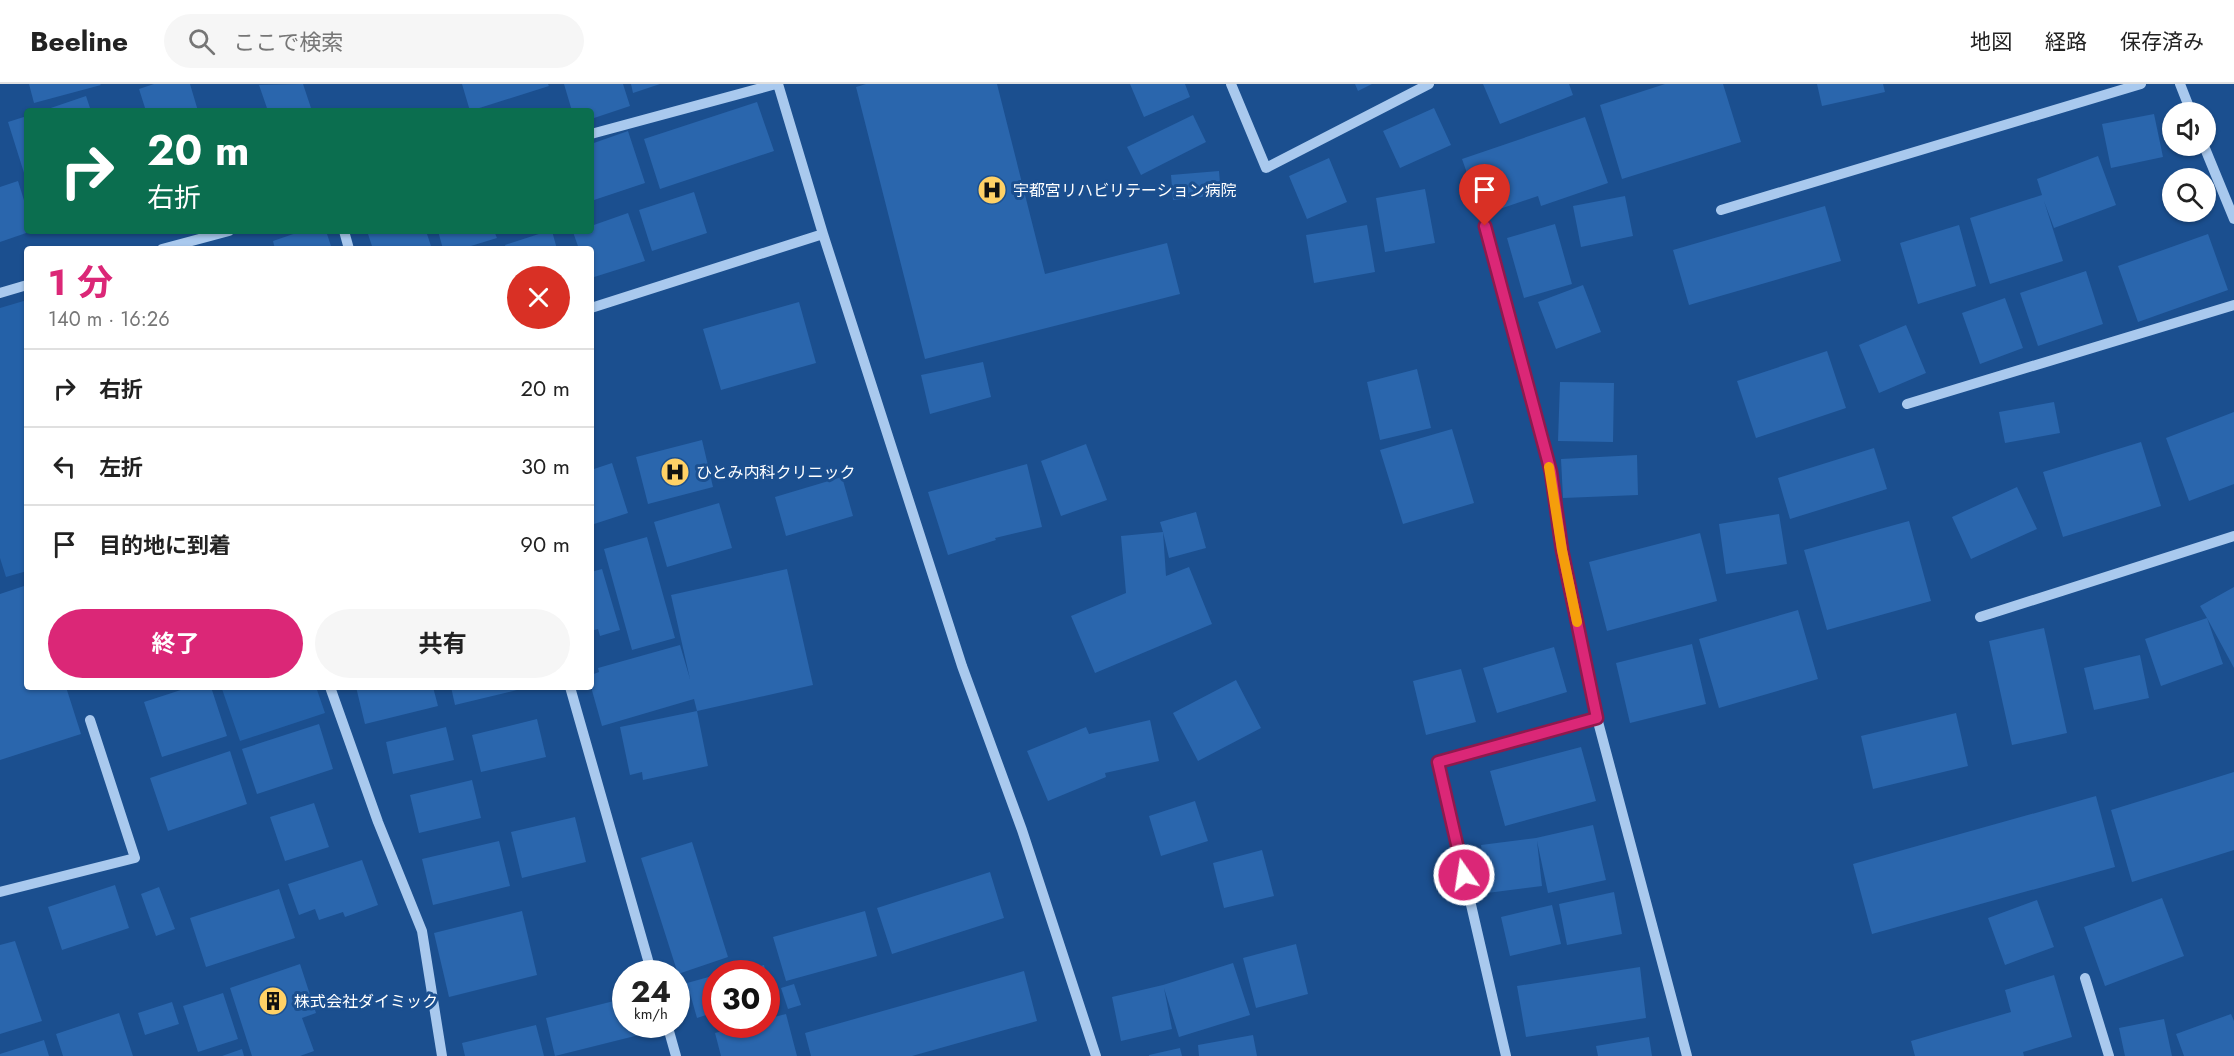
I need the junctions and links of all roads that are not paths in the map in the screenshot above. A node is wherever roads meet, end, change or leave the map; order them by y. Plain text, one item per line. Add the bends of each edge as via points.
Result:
1 (777, 84) edge
2 (1231, 84) edge
3 (1429, 84) edge
4 (2141, 84) edge
5 (2180, 84) edge
6 (2187, 102) edge
7 (594, 133) edge
8 (2208, 156) edge
9 (1721, 210) dead end
10 (2234, 219) edge
11 (1485, 226) dead end
12 (218, 234) edge
13 (823, 234) junction
14 (173, 246) edge
15 (24, 286) edge
16 (0, 293) edge
17 (2234, 305) edge
18 (594, 307) edge
19 (1907, 404) dead end
20 (2234, 536) edge
21 (1980, 617) dead end
22 (331, 690) edge
23 (571, 690) edge
24 (1597, 718) junction
25 (90, 720) dead end
26 (0, 892) edge
27 (648, 960) edge
28 (2085, 978) dead end
29 (671, 1038) edge
30 (442, 1056) edge
31 (676, 1056) edge
32 (1096, 1056) edge
33 (1506, 1056) edge
34 (1687, 1056) edge
35 (2109, 1056) edge

1 - 7 street
1 - 13 street
2 - 3 street via 1266,168
4 - 9 street
5 - 6 street
8 - 10 street
11 - 24 street via 1551,472 1562,550
12 - 14 street
13 - 18 street
13 - 32 street via 962,666 1022,830
15 - 16 street
17 - 19 street
20 - 21 street
22 - 30 street via 422,931
23 - 27 street
24 - 33 street via 1438,762
24 - 34 street
25 - 26 street via 135,858
28 - 35 street
29 - 31 street

